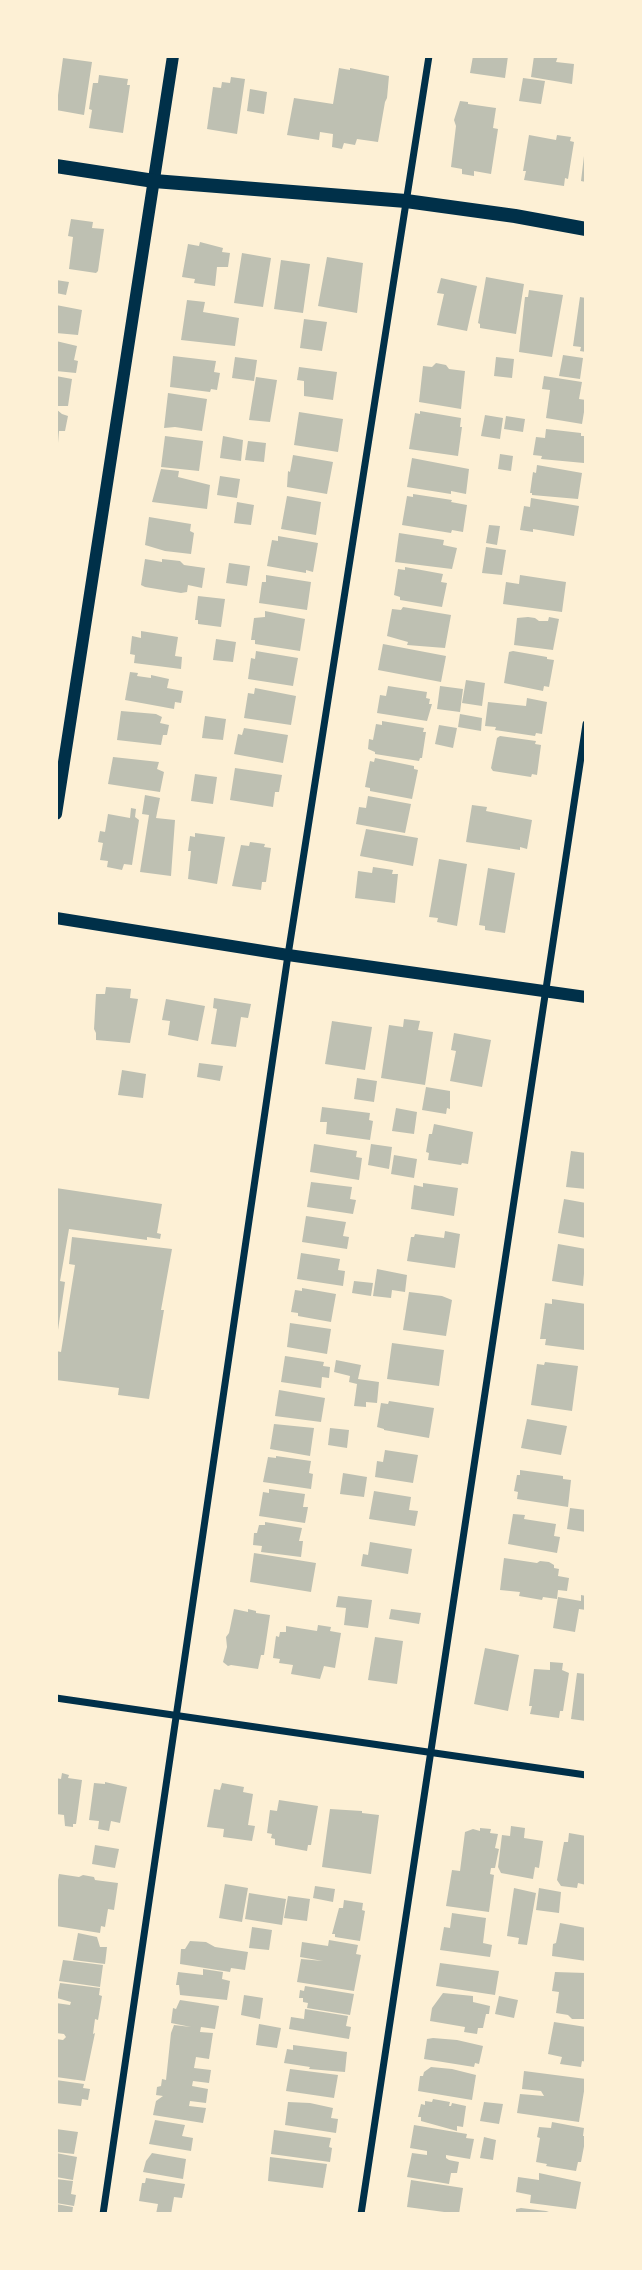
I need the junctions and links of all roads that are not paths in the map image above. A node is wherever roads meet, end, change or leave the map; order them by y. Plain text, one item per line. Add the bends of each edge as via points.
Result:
1 (173, 56) edge
2 (429, 56) edge
3 (56, 166) edge
4 (154, 180) junction
5 (406, 201) junction
6 (586, 229) edge
7 (586, 724) edge
8 (56, 814) edge
9 (56, 918) edge
10 (288, 955) junction
11 (544, 991) junction
12 (586, 997) edge
13 (56, 1698) edge
14 (177, 1715) junction
15 (430, 1753) junction
16 (586, 1775) edge
17 (103, 2214) edge
18 (360, 2214) edge

1 - 4 street
2 - 5 street
3 - 4 main road
4 - 5 main road
4 - 8 street
5 - 6 main road
5 - 10 street
7 - 11 street
9 - 10 street
10 - 11 street
10 - 14 street
11 - 12 street
11 - 15 street
13 - 14 street
14 - 15 street
14 - 17 street
15 - 16 street
15 - 18 street

